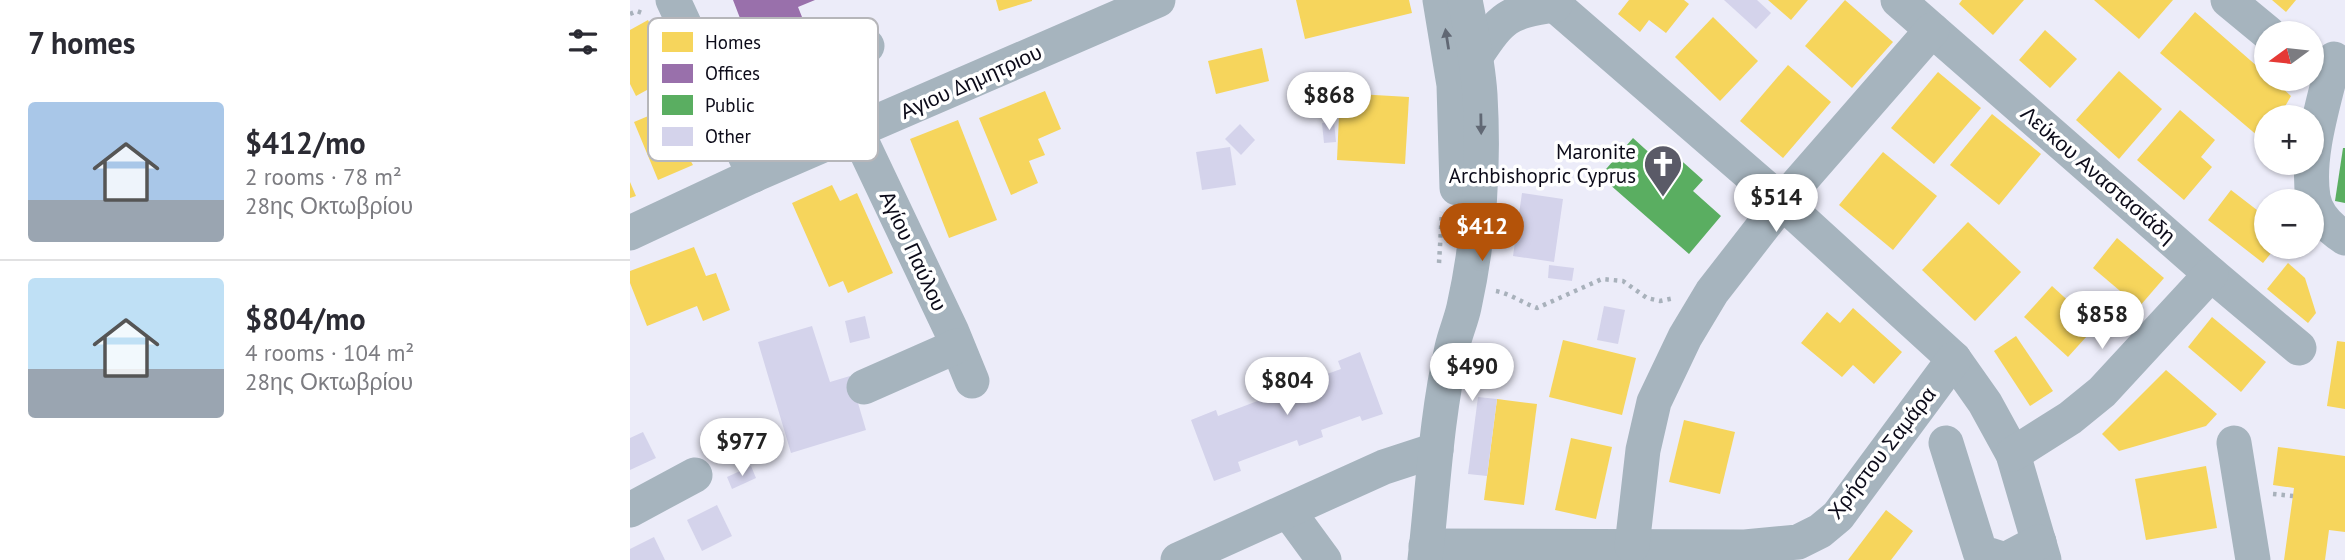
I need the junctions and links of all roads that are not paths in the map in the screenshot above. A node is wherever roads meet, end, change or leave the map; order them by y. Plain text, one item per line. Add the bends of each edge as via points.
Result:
1 (673, 0) edge
2 (1158, 0) edge
3 (1440, 0) edge
4 (1465, 0) edge
5 (1898, 0) edge
6 (2228, 0) edge
7 (1552, 3) edge
8 (681, 18) edge
9 (2254, 21) edge
10 (1932, 30) junction
11 (1476, 56) junction
12 (2330, 58) edge
13 (878, 123) edge
14 (748, 161) edge
15 (788, 161) edge
16 (871, 161) edge
17 (754, 175) junction
18 (1782, 202) junction
19 (630, 233) edge
20 (2345, 238) edge
21 (2211, 274) junction
22 (955, 339) junction
23 (1452, 347) junction
24 (2299, 348) dead end
25 (1954, 359) junction
26 (972, 381) dead end
27 (864, 387) dead end
28 (1946, 443) dead end
29 (2234, 443) dead end
30 (1436, 450) junction
31 (2013, 454) junction
32 (695, 475) dead end
33 (630, 510) edge
34 (1289, 511) junction
35 (1632, 546) junction
36 (1224, 551) edge
37 (2041, 551) edge
38 (1425, 553) edge
39 (1745, 554) edge
40 (1992, 558) edge
41 (1178, 560) edge
42 (1324, 560) edge
43 (2253, 560) edge

1 - 8 street
2 - 13 street, Αγιου Δημητριου
23 -> 3 street via 1456,126
4 - 11 street
5 - 10 street, Λεύκου Αναστασιάδη
6 - 9 street
7 - 11 street via 1501,21
7 - 18 street
10 - 18 street
10 - 21 street, Λεύκου Αναστασιάδη
11 -> 23 street via 1479,183 1468,286
12 - 20 street via 2312,160 2313,199 2328,227
14 - 17 street
15 - 17 street, Αγιου Δημητριου
16 - 22 street, Αγίου Παύλου
17 - 19 street, Αγιου Δημητριου
18 - 25 street
18 - 35 street via 1712,292 1654,402
21 - 24 street, Λεύκου Αναστασιάδη
21 - 31 street via 2102,392
22 - 26 street, Αγίου Παύλου
22 - 27 street
23 - 30 street
25 - 31 street
25 - 39 street, Χρήστου Σαμάρα via 1838,516 1798,541
28 - 40 street via 1980,552
29 - 43 street
30 - 34 street via 1384,467
30 - 38 street
31 - 37 street
32 - 33 street
34 - 36 street
34 - 42 street
35 - 38 street, Χρήστου Σαμάρα
35 - 39 street, Χρήστου Σαμάρα
36 - 41 street
37 - 40 street via 2005,560

